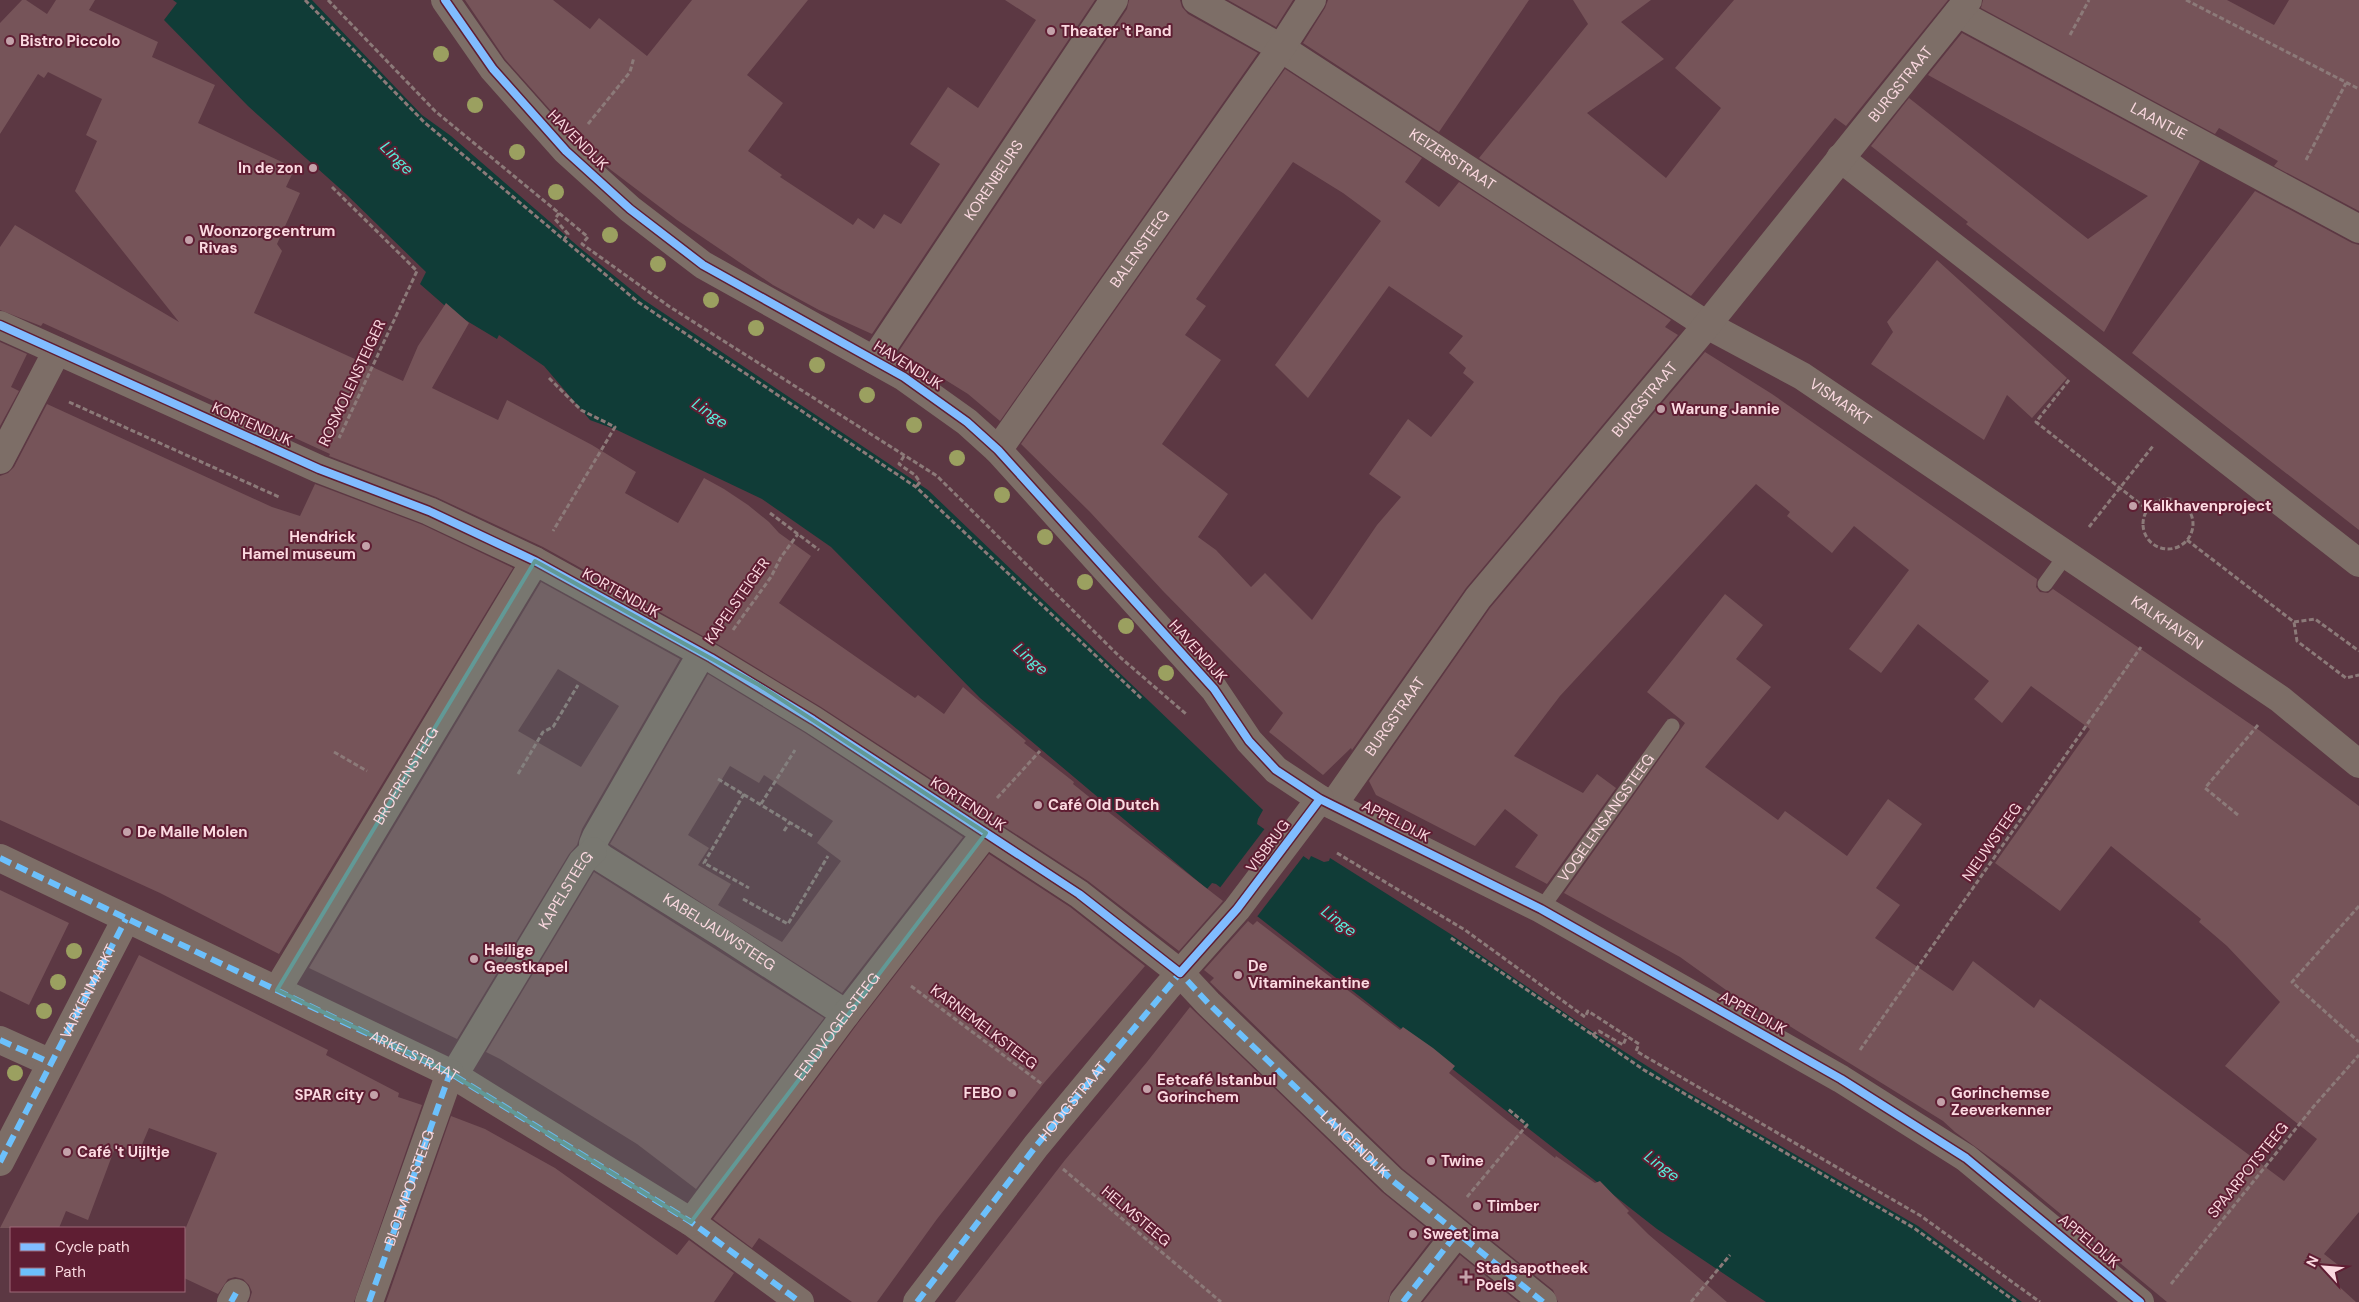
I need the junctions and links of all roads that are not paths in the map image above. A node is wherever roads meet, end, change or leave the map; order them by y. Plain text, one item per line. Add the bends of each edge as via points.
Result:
1 (445, 0) edge
2 (1114, 0) edge
3 (1196, 0) edge
4 (1312, 0) edge
5 (1963, 6) edge
6 (1281, 48) junction
7 (1840, 158) junction
8 (2359, 229) edge
9 (0, 325) edge
10 (1707, 325) junction
11 (57, 351) junction
12 (874, 360) junction
13 (998, 450) junction
14 (0, 460) edge
15 (1968, 489) joint
16 (2066, 555) junction
17 (535, 561) junction
18 (2359, 563) edge
19 (2045, 584) dead end
20 (707, 656) junction
21 (1672, 726) dead end
22 (2359, 764) edge
23 (1326, 802) junction
24 (980, 828) junction
25 (593, 851) junction
26 (0, 858) edge
27 (1237, 909) joint
28 (1540, 909) junction
29 (126, 919) junction
30 (1180, 973) junction
31 (276, 990) junction
32 (846, 1014) junction
33 (0, 1040) edge
34 (50, 1064) junction
35 (452, 1074) junction
36 (0, 1162) edge
37 (691, 1222) junction
38 (1452, 1228) junction
39 (369, 1302) edge
40 (800, 1302) edge
41 (916, 1302) edge
42 (1404, 1302) edge
43 (1543, 1302) edge
44 (2140, 1302) edge

1 - 12 street, HAVENDIJK via 493,69 566,151 630,209 703,265
2 - 12 street, KORENBEURS
3 - 6 street, KEIZERSTRAAT
4 - 6 street, BALENSTEEG
5 - 7 street, BURGSTRAAT
5 - 8 street, LAANTJE
6 - 10 street, KEIZERSTRAAT
6 - 13 street, BALENSTEEG
7 - 10 street, BURGSTRAAT
7 - 18 street
9 - 11 street, KORTENDIJK
10 - 15 street, VISMARKT via 1802,376
10 - 23 street, BURGSTRAAT via 1478,598
11 - 14 street
11 - 17 street, KORTENDIJK via 322,470 430,511
12 - 13 street, HAVENDIJK via 934,398
13 - 23 street, HAVENDIJK via 1214,689 1261,756 1276,770
15 - 16 street, KALKHAVEN
16 - 19 lane
16 - 22 street, KALKHAVEN via 2280,699
17 - 20 street, KORTENDIJK
17 - 31 street, BROERENSTEEG
20 - 24 street, KORTENDIJK via 759,685
20 - 25 street, KAPELSTEEG via 596,837
21 - 28 lane, VOGELENSANGSTEEG
23 - 27 street, VISBRUG via 1290,840
23 - 28 street, APPELDIJK
24 - 30 street, KORTENDIJK via 1079,894
24 - 32 street, EENDVOGELSTEEG
25 - 32 street, KABELJAUWSTEEG
25 - 35 street, KAPELSTEEG via 582,862
26 - 29 street, ARKELSTRAAT
27 - 30 street, HOOGSTRAAT
28 - 44 street, APPELDIJK via 1841,1078 1966,1158
29 - 31 street, ARKELSTRAAT
29 - 34 street, VARKENMARKT
30 - 38 street, LANGENDIJK via 1394,1181
30 - 41 street, HOOGSTRAAT via 1036,1146
31 - 35 street, ARKELSTRAAT
32 - 37 street, EENDVOGELSTEEG
33 - 34 street
34 - 36 street, VARKENMARKT
35 - 37 street, ARKELSTRAAT
35 - 39 street, BLOEMPOTSTEEG
37 - 40 street, ARKELSTRAAT
38 - 42 street
38 - 43 street, LANGENDIJK

